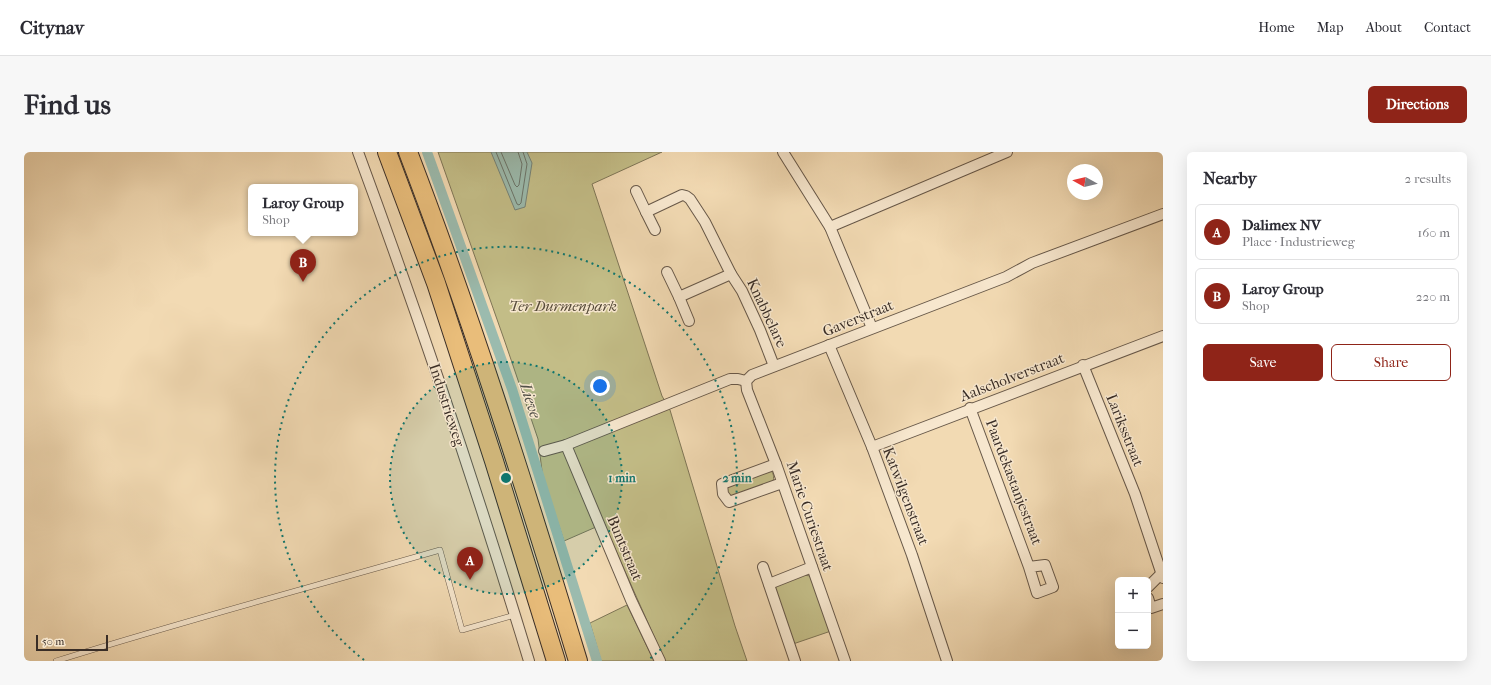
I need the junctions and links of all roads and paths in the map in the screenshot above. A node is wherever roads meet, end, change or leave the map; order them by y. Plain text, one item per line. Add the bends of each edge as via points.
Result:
1 (358, 152) edge
2 (387, 152) edge
3 (408, 152) edge
4 (783, 152) edge
5 (1007, 152) edge
6 (636, 191) dead end
7 (646, 212) junction
8 (1163, 216) edge
9 (830, 227) junction
10 (655, 230) dead end
11 (667, 272) dead end
12 (731, 274) junction
13 (679, 297) junction
14 (689, 320) dead end
15 (872, 328) junction
16 (1163, 336) edge
17 (830, 345) junction
18 (774, 366) junction
19 (1083, 366) junction
20 (746, 381) junction
21 (970, 408) junction
22 (566, 445) junction
23 (872, 447) junction
24 (544, 450) dead end
25 (776, 464) junction
26 (782, 483) junction
27 (763, 567) dead end
28 (812, 567) junction
29 (1029, 567) dead end
30 (1162, 576) edge
31 (768, 584) junction
32 (1151, 585) edge
33 (1163, 604) edge
34 (1151, 608) edge
35 (515, 615) junction
36 (56, 661) edge
37 (529, 661) edge
38 (556, 661) edge
39 (578, 661) edge
40 (660, 661) edge
41 (795, 661) edge
42 (845, 661) edge
43 (947, 661) edge

1 - 35 street, Industrieweg via 430,350
2 - 38 highway, Industrieweg via 443,305
3 - 39 highway via 515,458
4 - 9 street
5 - 9 street
6 - 7 street
7 - 10 street
7 - 12 street, Knabbelare via 686,196 704,222
8 - 15 street, Gaverstraat via 1032,263 1006,277
9 - 15 street
11 - 13 street
12 - 13 street, Knabbelare
12 - 18 street, Knabbelare via 750,308
13 - 14 street
15 - 17 street, Gaverstraat
16 - 19 street, Aalscholverstraat
17 - 18 street, Gaverstraat
17 - 23 street, Katwilgenstraat
18 - 20 street, Gaverstraat via 752,375
19 - 21 street, Aalscholverstraat
19 - 30 street, Lariksstraat via 1135,494
20 - 22 street via 730,379
20 - 25 street, Marie Curiestraat via 747,390
21 - 23 street, Aalscholverstraat
21 - 29 street, Paardekastanjestraat
22 - 24 street
22 - 40 street, Buntstraat via 631,600
23 - 43 street, Katwilgenstraat via 912,555
25 - 26 street, Marie Curiestraat
25 - 26 street via 722,484 723,494 729,502
26 - 28 street, Marie Curiestraat
27 - 31 street
28 - 31 street
28 - 42 street, Marie Curiestraat
30 - 32 street, Lariksstraat
31 - 41 street
33 - 34 street
35 - 36 lane via 462,630 440,550
35 - 37 street, Industrieweg

